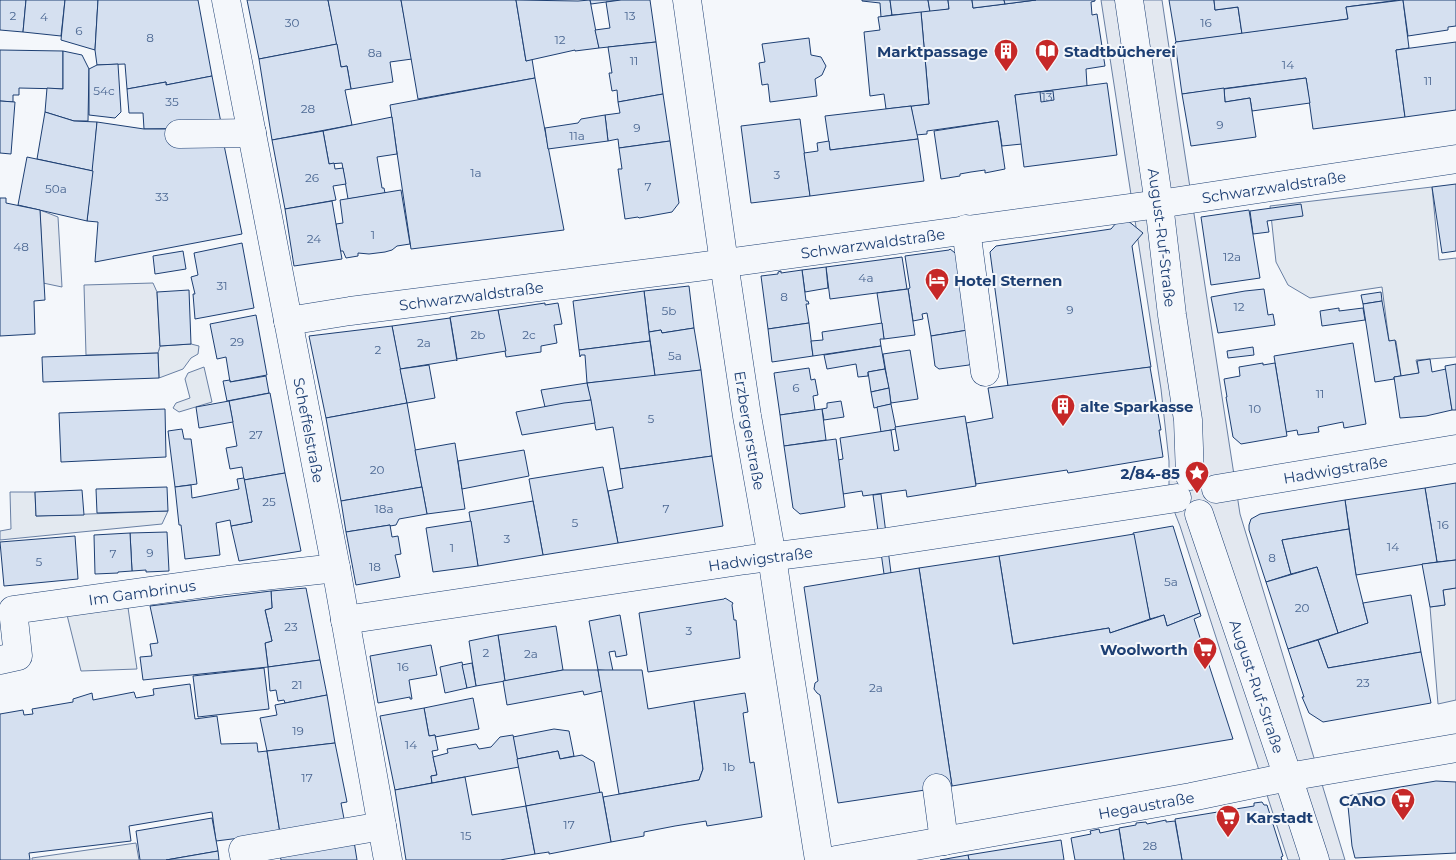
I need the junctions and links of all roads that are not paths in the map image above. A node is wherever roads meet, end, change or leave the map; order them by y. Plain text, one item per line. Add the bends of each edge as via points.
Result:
1 (226, 0) edge
2 (687, 0) edge
3 (1129, 0) edge
4 (252, 133) junction
5 (179, 134) dead end
6 (1456, 159) edge
7 (1159, 204) junction
8 (966, 229) junction
9 (724, 263) junction
10 (288, 321) junction
11 (985, 372) dead end
12 (1456, 449) edge
13 (1184, 487) junction
14 (1216, 489) junction
15 (1199, 514) junction
16 (772, 557) junction
17 (336, 568) junction
18 (345, 620) junction
19 (0, 660) edge
20 (1456, 748) edge
21 (1288, 777) junction
22 (936, 788) dead end
23 (382, 826) junction
24 (944, 841) junction
25 (245, 860) edge
26 (388, 860) edge
27 (818, 860) edge
28 (836, 860) edge
29 (1315, 860) edge

1 - 4 street, Scheffelstraße
2 - 9 street, Erzbergerstraße
3 - 7 street, August-Ruf-Straße
4 - 5 street
4 - 10 street, Scheffelstraße
6 - 7 street, Schwarzwaldstraße
7 - 8 street, Schwarzwaldstraße
7 - 13 street, August-Ruf-Straße via 1188,420
8 - 9 street, Schwarzwaldstraße
8 - 11 street
9 - 10 street, Schwarzwaldstraße
9 - 16 street, Erzbergerstraße
10 - 17 street, Scheffelstraße
12 - 14 street, Hadwigstraße
13 - 14 street via 1196,475 1209,479
13 - 15 street via 1180,504 1185,510
13 - 16 street, Hadwigstraße via 1089,510
14 - 15 street via 1213,505
15 - 21 street, August-Ruf-Straße
16 - 18 street, Hadwigstraße
16 - 27 street, Erzbergerstraße
17 - 18 street, Scheffelstraße
17 - 19 street, Im Gambrinus via 13,610 18,656
18 - 23 street, Scheffelstraße
20 - 21 street, Hegaustraße
21 - 24 street, Hegaustraße
21 - 29 street, August-Ruf-Straße
22 - 24 street
23 - 25 street via 243,850
23 - 26 street, Scheffelstraße
24 - 28 street, Hegaustraße

